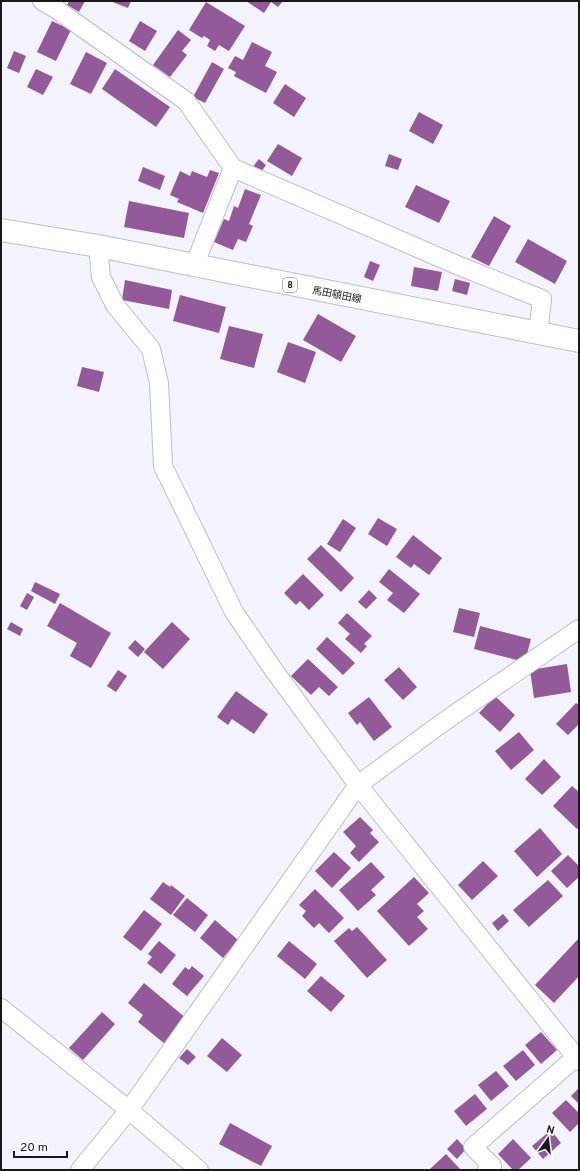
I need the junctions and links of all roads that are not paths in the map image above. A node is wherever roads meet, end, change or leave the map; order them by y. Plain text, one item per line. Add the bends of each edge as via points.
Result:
1 (42, 1) edge
2 (233, 168) junction
3 (1, 230) edge
4 (98, 246) junction
5 (194, 266) junction
6 (538, 334) junction
7 (579, 341) edge
8 (579, 629) edge
9 (358, 785) junction
10 (1, 1008) edge
11 (577, 1059) edge
12 (129, 1110) junction
13 (80, 1170) edge
14 (199, 1170) edge
15 (487, 1170) edge

1 - 2 street via 56,8 186,101
2 - 5 street
2 - 6 street via 457,266 542,299
3 - 4 main road, 馬田頓田線 / 8
4 - 5 main road, 馬田頓田線 / 8
4 - 9 street via 101,278 104,284 115,305 150,349 159,384 163,466 234,612
5 - 6 main road, 馬田頓田線 / 8
6 - 7 main road, 馬田頓田線 / 8
8 - 9 street via 442,723
9 - 11 street
9 - 12 street
10 - 12 street
11 - 15 street via 473,1147 492,1166
12 - 13 street
12 - 14 street

